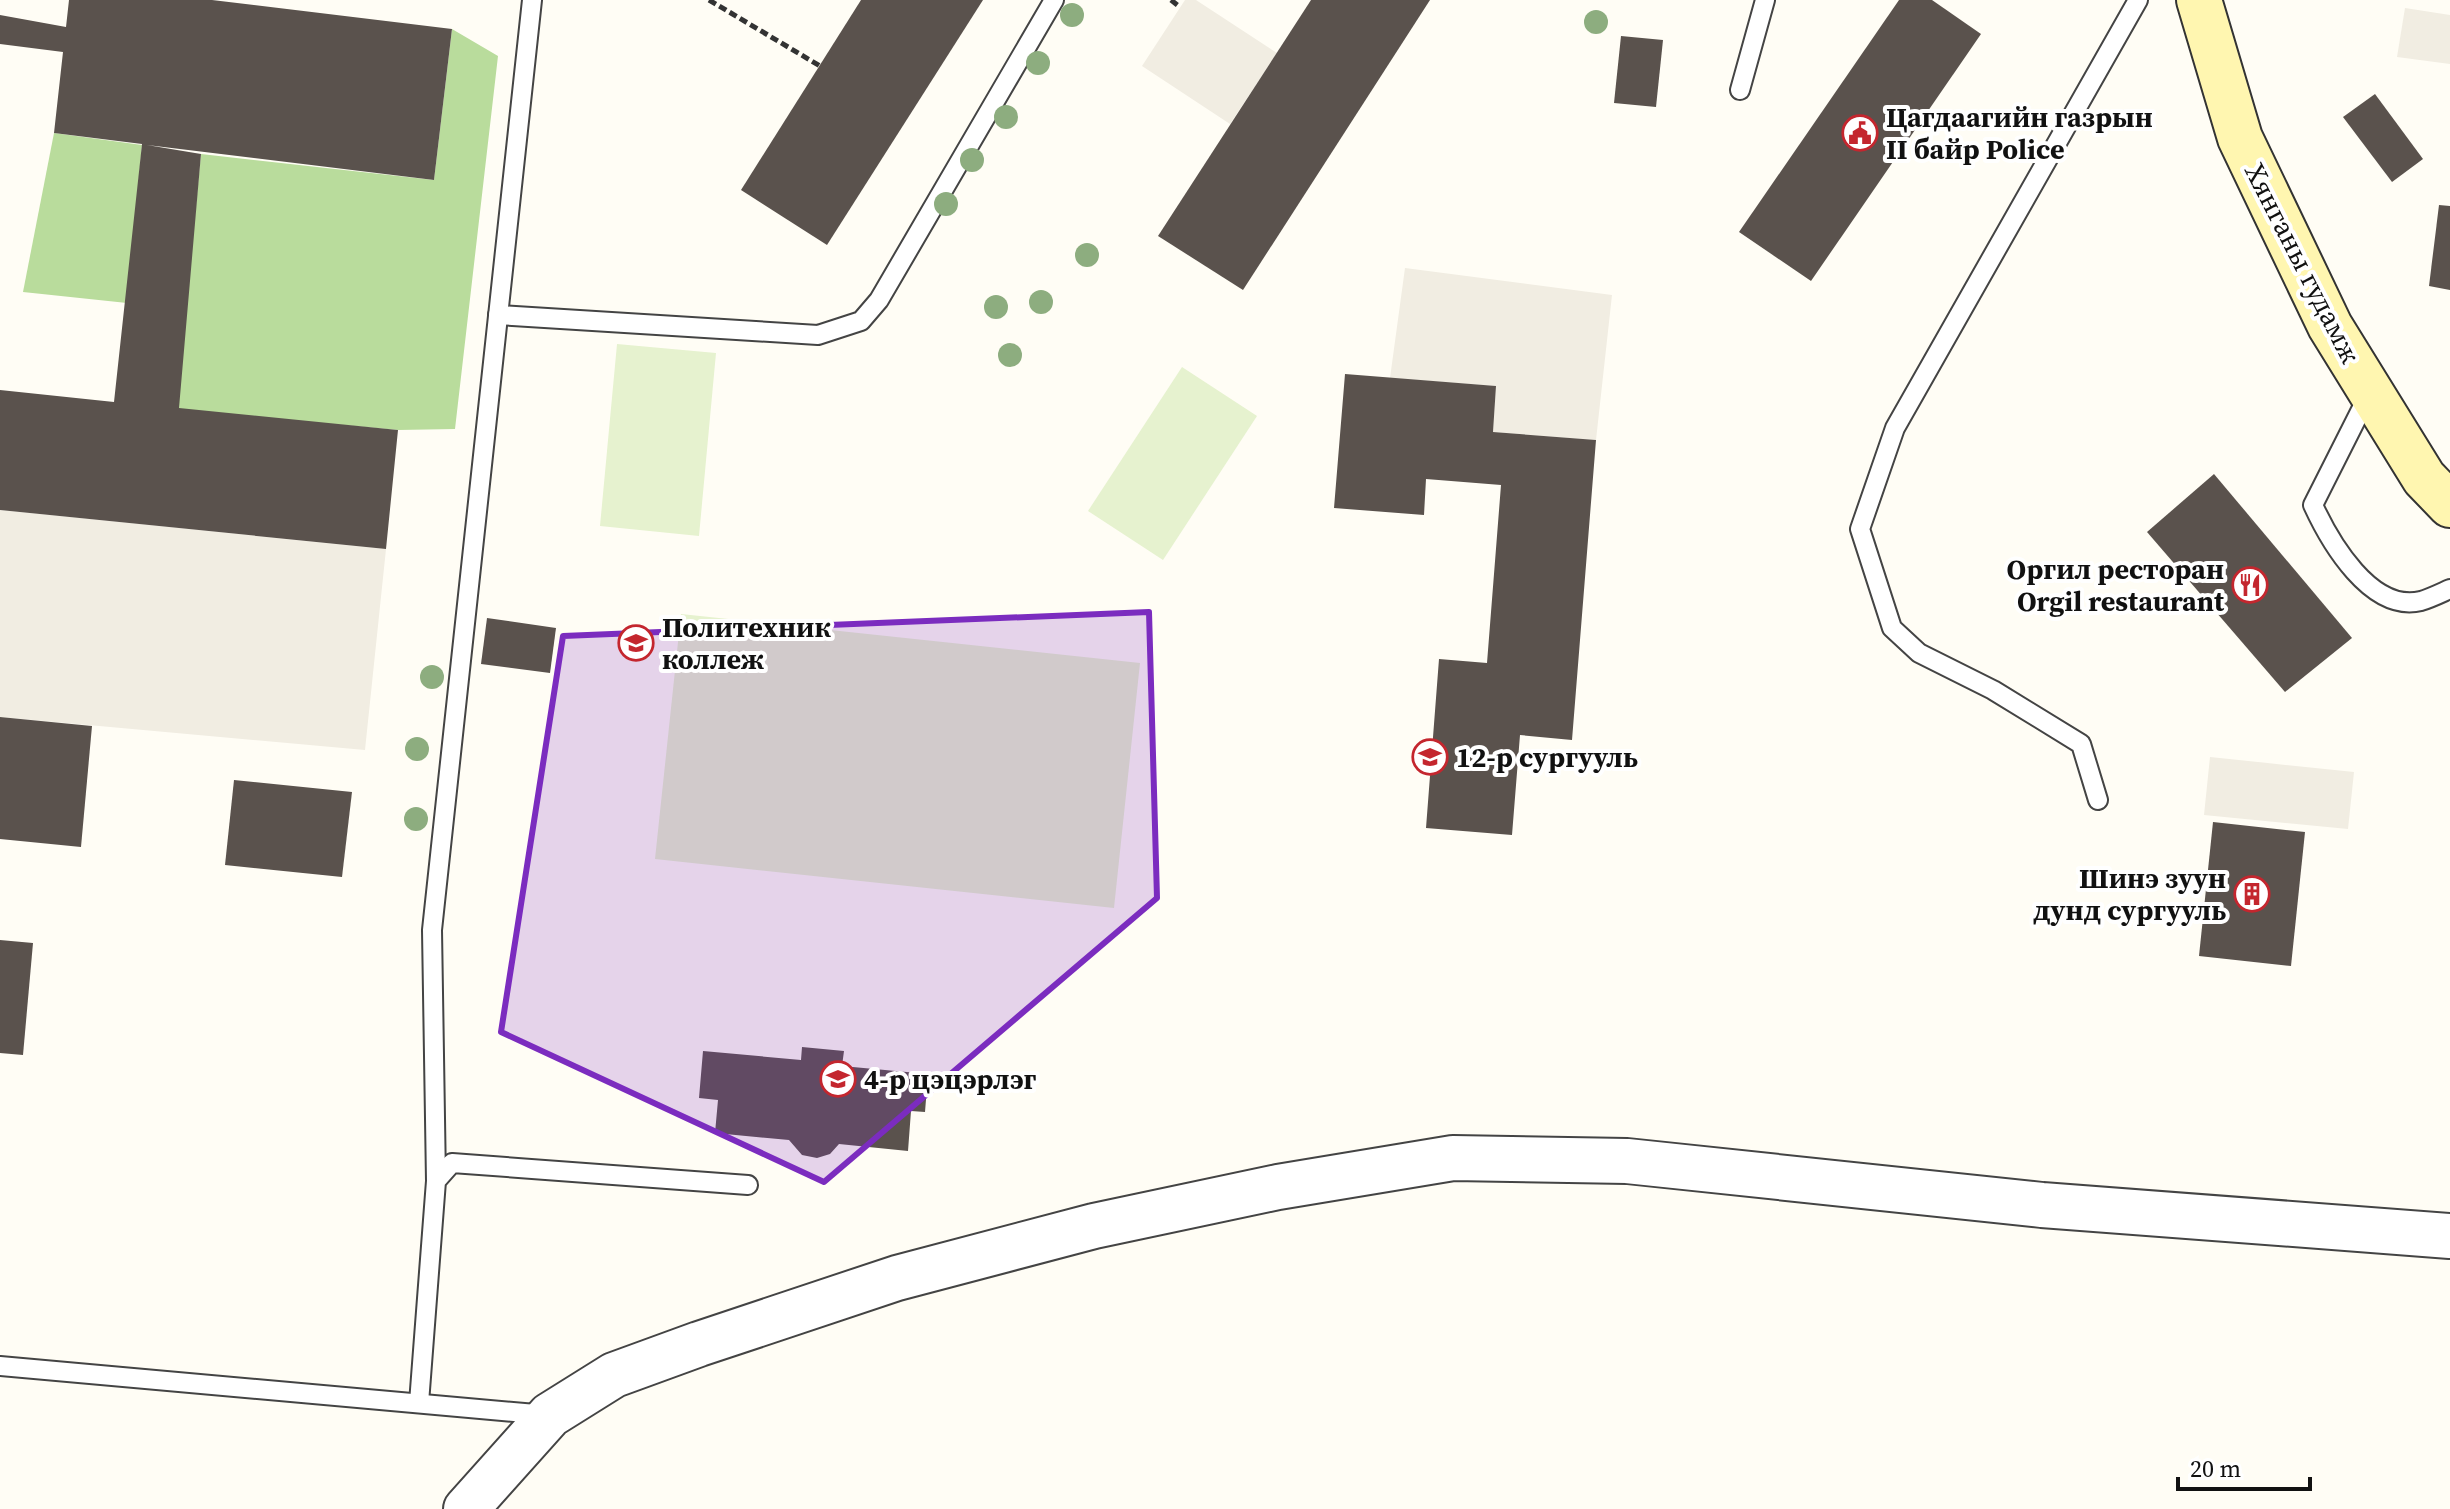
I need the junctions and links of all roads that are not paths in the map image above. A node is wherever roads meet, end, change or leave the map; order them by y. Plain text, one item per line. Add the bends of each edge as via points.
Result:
1 (532, 0) edge
2 (1054, 0) edge
3 (1765, 0) edge
4 (2138, 0) edge
5 (2199, 0) edge
6 (1740, 90) dead end
7 (498, 315) junction
8 (2371, 391) junction
9 (2450, 505) edge
10 (2450, 589) edge
11 (2098, 800) dead end
12 (436, 1181) junction
13 (748, 1185) dead end
14 (2450, 1236) edge
15 (0, 1366) edge
16 (419, 1403) junction
17 (550, 1415) junction
18 (466, 1509) edge

1 - 7 lane
2 - 7 lane via 879,300 861,321 818,335
3 - 6 lane
4 - 11 lane via 1895,428 1860,529 1892,628 1919,653 2081,744
5 - 8 main road, Хянганы гудамж via 2240,138 2330,326
7 - 12 lane via 432,930
8 - 9 main road, Хянганы гудамж via 2424,478
8 - 10 lane via 2313,505 2330,542 2381,596 2418,602
12 - 13 lane via 452,1163
12 - 16 lane
14 - 17 street via 2042,1205 1627,1161 1453,1158 1109,1222 897,1278 614,1375
15 - 16 lane
16 - 17 lane
17 - 18 street

